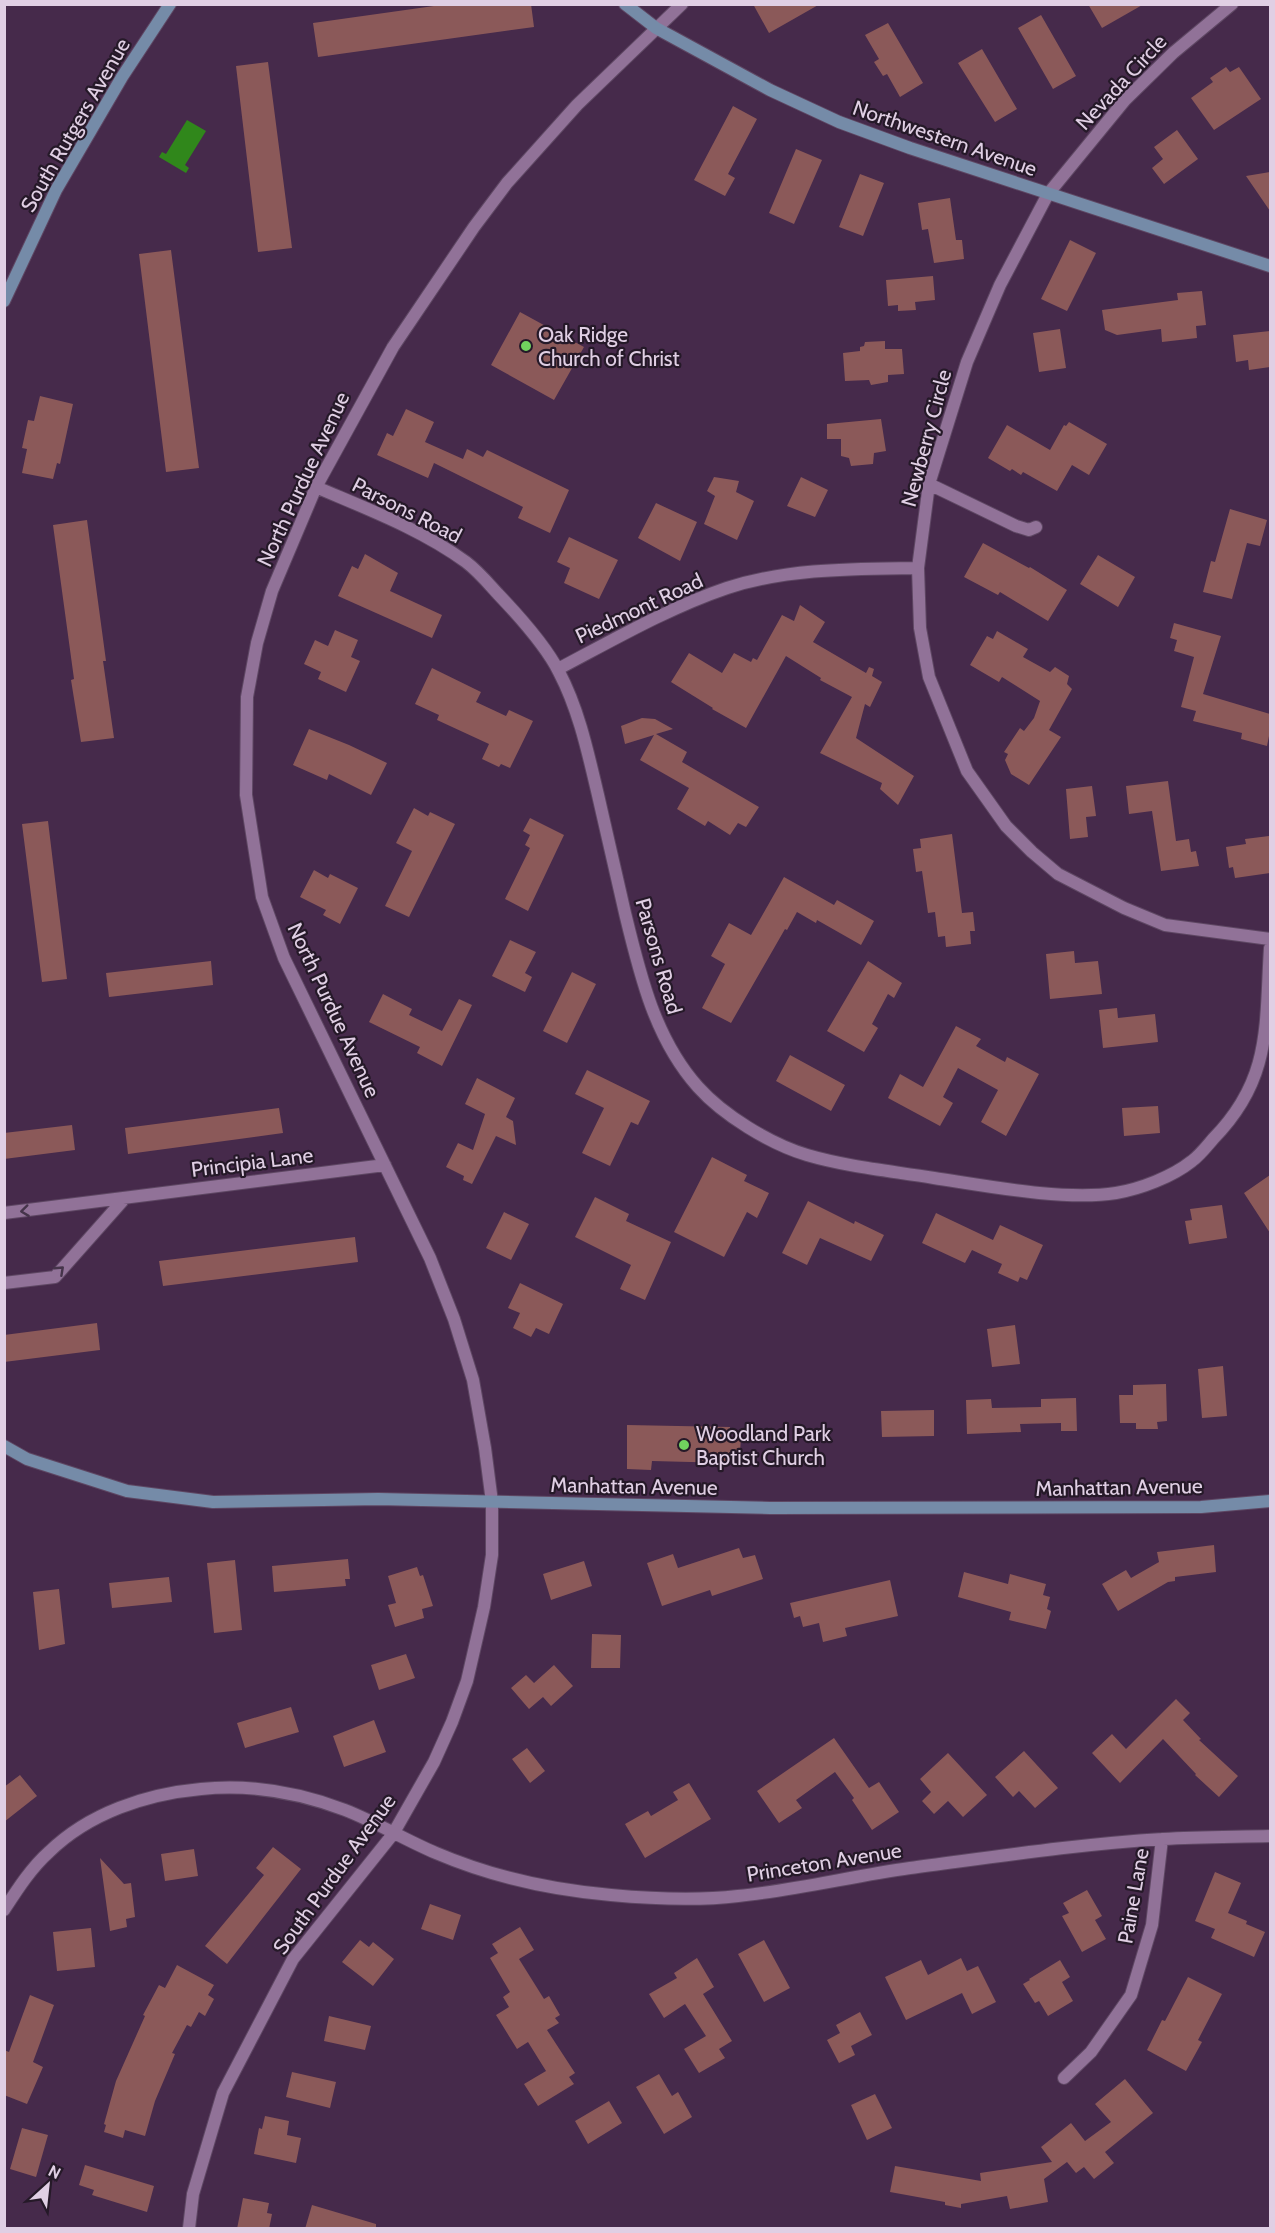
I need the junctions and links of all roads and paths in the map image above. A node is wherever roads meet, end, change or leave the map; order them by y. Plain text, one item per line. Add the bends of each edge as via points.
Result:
1 (170, 4) edge
2 (625, 4) edge
3 (682, 4) edge
4 (1232, 4) edge
5 (656, 28) junction
6 (1048, 194) junction
7 (1270, 266) edge
8 (4, 301) edge
9 (929, 484) junction
10 (316, 487) junction
11 (1036, 527) dead end
12 (918, 568) junction
13 (558, 669) junction
14 (1270, 939) edge
15 (1270, 948) edge
16 (385, 1165) junction
17 (125, 1198) junction
18 (4, 1213) edge
19 (4, 1283) edge
20 (4, 1446) edge
21 (1270, 1501) edge
22 (492, 1502) junction
23 (393, 1834) junction
24 (1270, 1836) edge
25 (1162, 1839) junction
26 (4, 1911) edge
27 (1065, 2078) dead end
28 (189, 2229) edge

1 - 8 street, South Rutgers Avenue via 56,190
2 - 5 street, Northwestern Avenue
3 - 5 street, North Purdue Avenue
4 - 6 street, Nevada Circle via 1125,100
5 - 6 street, Northwestern Avenue via 770,90 839,122
5 - 10 street, North Purdue Avenue via 577,105 507,183 474,227 393,346
6 - 7 street, Northwestern Avenue
6 - 9 street, Newberry Circle via 1000,285 967,362
9 - 11 street via 1016,526 1029,530
9 - 12 street, Newberry Circle
10 - 13 street, Parsons Road via 397,522 469,564 516,613
10 - 16 street, North Purdue Avenue via 272,591 256,643 247,697 246,795 262,897 284,958
12 - 13 street, Piedmont Road via 826,570 728,588 668,612
12 - 14 street, Newberry Circle via 920,628 929,677 967,771 1006,826 1058,874 1124,908 1165,925
13 - 15 street, Parsons Road via 588,753 639,974 663,1036 707,1097 768,1139 805,1155 947,1180 1063,1194 1112,1193 1145,1186 1191,1162 1231,1121 1247,1096 1264,1046
16 - 17 street, Principia Lane
16 - 22 street, North Purdue Avenue via 430,1258 454,1319 473,1380
17 -> 18 street, Principia Lane
19 -> 17 street via 56,1277
20 - 22 street, Manhattan Avenue via 27,1459 127,1491 213,1502 378,1499
21 - 22 street, Manhattan Avenue via 1201,1507 794,1508
22 - 23 street, South Purdue Avenue via 492,1555 467,1681 434,1762
23 - 25 street, Princeton Avenue via 489,1872 553,1887 665,1899 740,1896 907,1868
23 - 26 street, Princeton Avenue via 348,1811 305,1797 203,1788 160,1795 104,1814 63,1840 33,1869
23 - 28 street, South Purdue Avenue via 293,1959 223,2093 193,2194
24 - 25 street, Princeton Avenue
25 - 27 street, Paine Lane via 1152,1925 1131,1995 1091,2052

